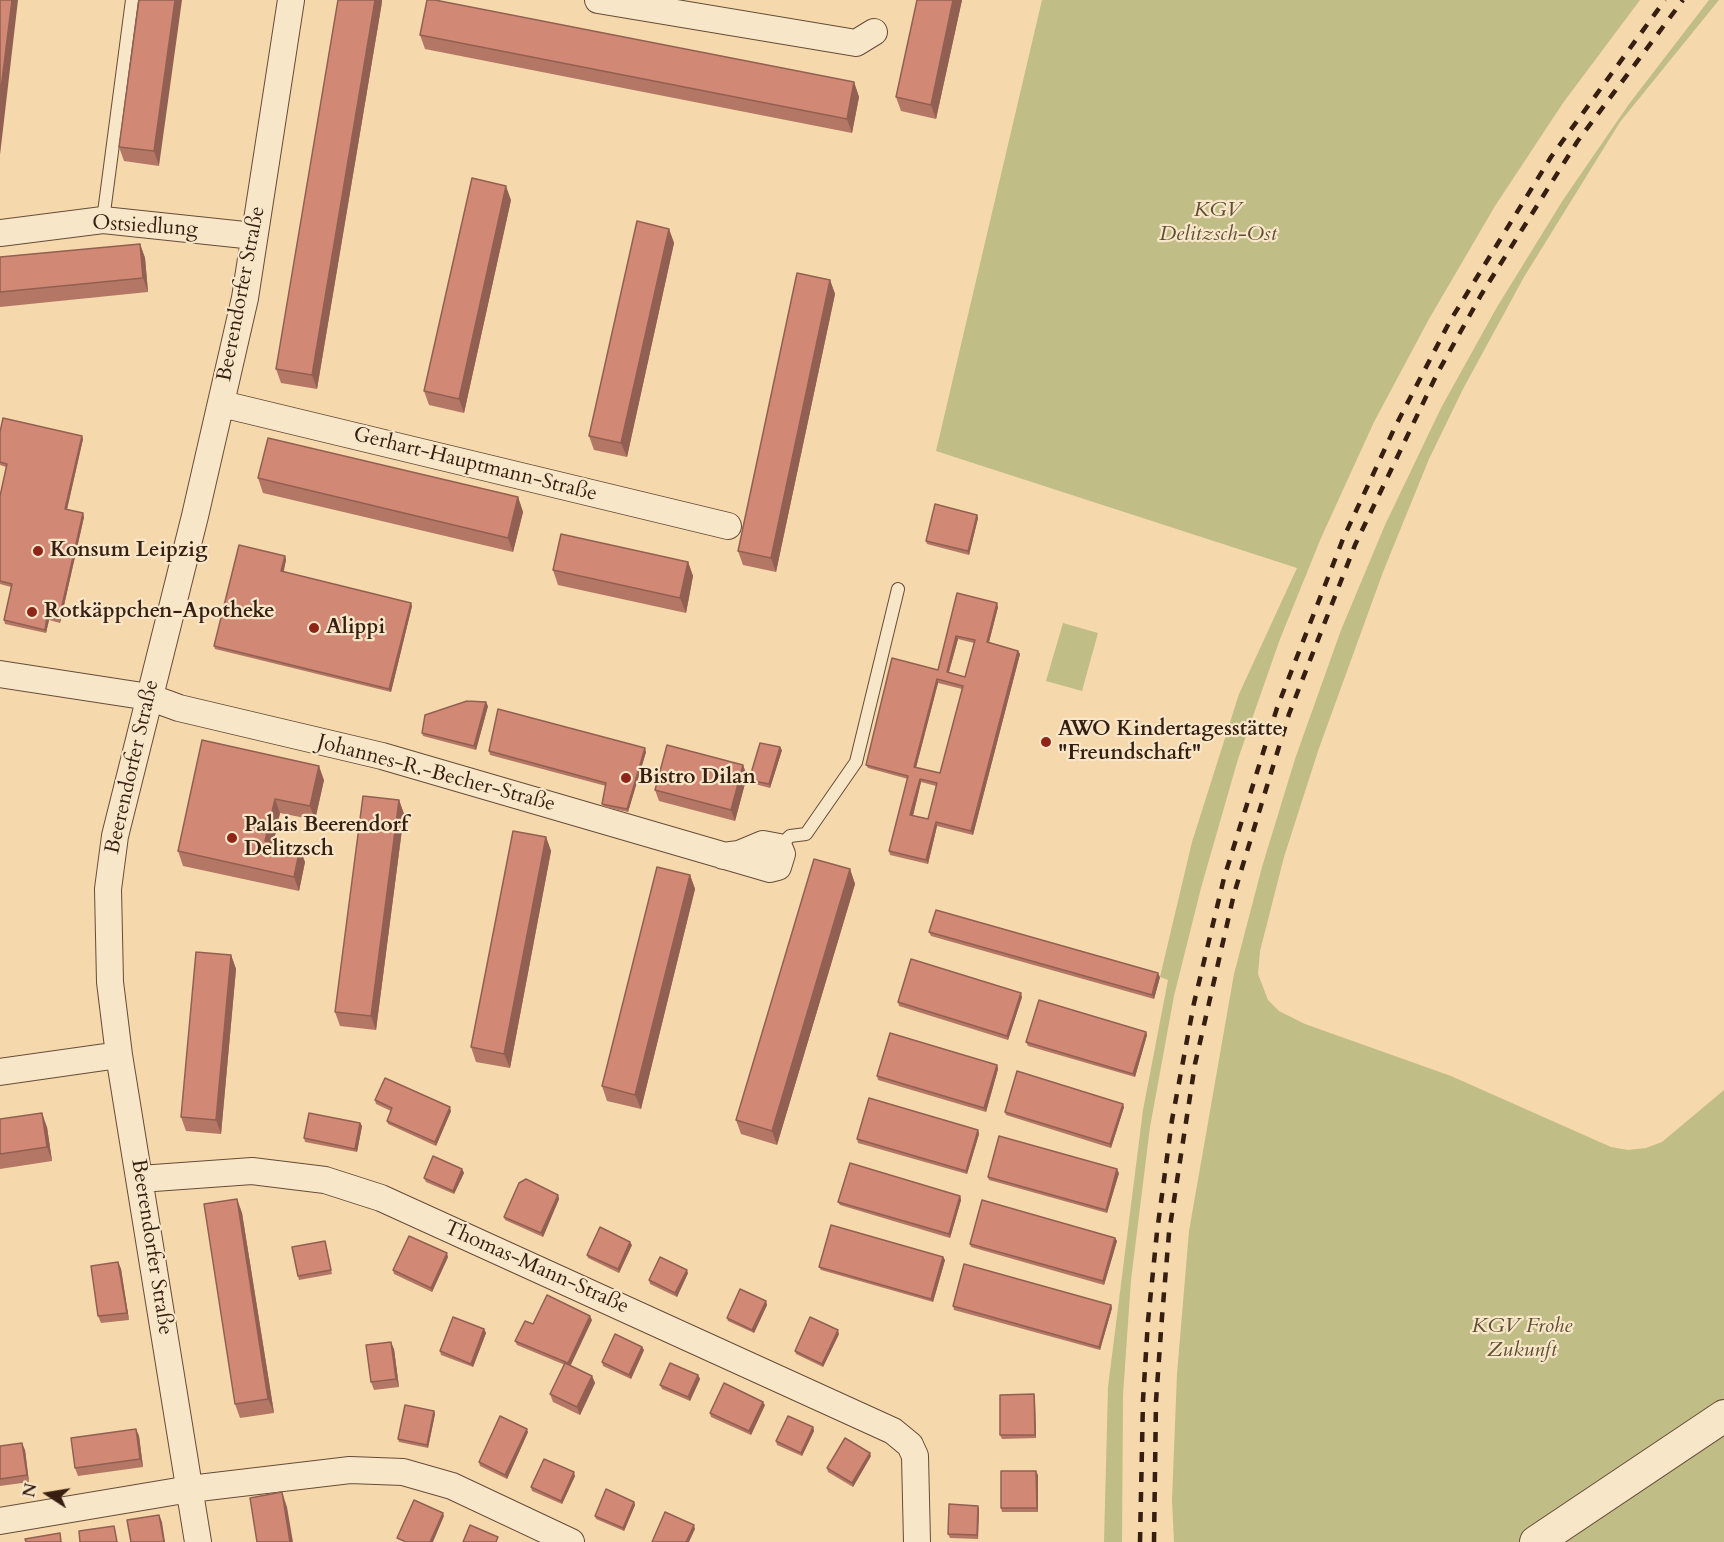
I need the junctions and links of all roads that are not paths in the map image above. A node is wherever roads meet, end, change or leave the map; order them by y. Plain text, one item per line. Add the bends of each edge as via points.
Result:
1 (132, 0) edge
2 (291, 0) edge
3 (598, 0) edge
4 (874, 32) dead end
5 (103, 220) junction
6 (0, 233) edge
7 (254, 236) junction
8 (222, 404) junction
9 (728, 526) dead end
10 (897, 589) dead end
11 (0, 674) edge
12 (149, 697) junction
13 (779, 847) joint
14 (119, 1055) junction
15 (0, 1072) edge
16 (140, 1179) junction
17 (1724, 1416) edge
18 (190, 1489) junction
19 (0, 1521) edge
20 (198, 1542) edge
21 (571, 1542) edge
22 (917, 1542) edge
23 (1536, 1542) edge

1 - 5 lane
2 - 7 street, Beerendorfer Straße
3 - 4 street via 856,43
5 - 6 street, Ostsiedlung
5 - 7 street, Ostsiedlung
7 - 8 street, Beerendorfer Straße
8 - 9 street, Gerhart-Hauptmann-Straße
8 - 12 street, Beerendorfer Straße
10 - 13 lane via 856,762 806,834 790,836
11 - 12 street, Johannes-R.-Becher-Straße
12 - 13 street, Johannes-R.-Becher-Straße via 178,708 382,756 723,856 763,844
12 - 14 street, Beerendorfer Straße via 115,836 108,889 110,982
14 - 15 street
14 - 16 street, Beerendorfer Straße
16 - 18 street, Beerendorfer Straße
16 - 22 street, Thomas-Mann-Straße via 252,1171 325,1180 381,1198 893,1431 910,1445 917,1474
17 - 23 street
18 - 19 street
18 - 20 street, Beerendorfer Straße
18 - 21 street via 350,1470 403,1472 452,1486

